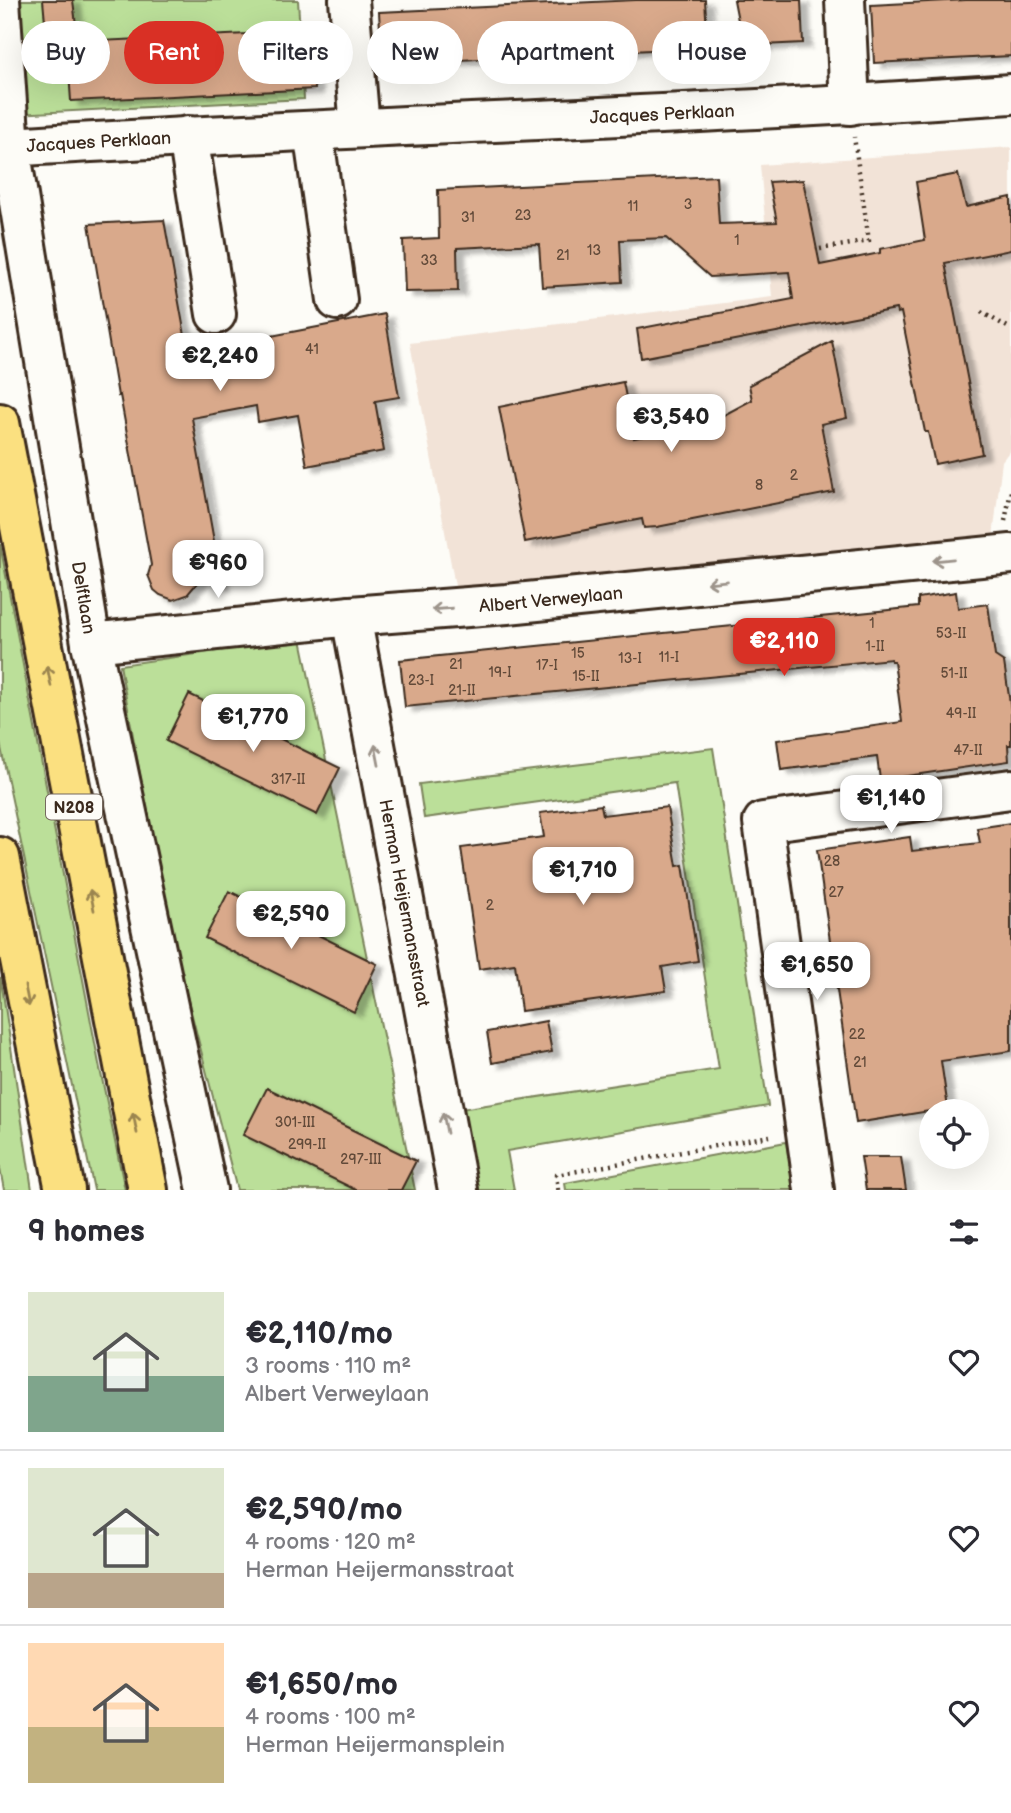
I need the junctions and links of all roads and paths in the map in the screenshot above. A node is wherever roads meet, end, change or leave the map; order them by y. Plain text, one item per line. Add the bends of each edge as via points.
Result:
1 (1, 0) edge
2 (349, 0) edge
3 (845, 0) edge
4 (1011, 94) edge
5 (850, 105) junction
6 (360, 127) junction
7 (313, 131) junction
8 (188, 136) junction
9 (10, 147) junction
10 (820, 249) dead end
11 (337, 300) dead end
12 (981, 312) dead end
13 (216, 314) dead end
14 (1011, 329) edge
15 (0, 423) edge
16 (1011, 554) edge
17 (351, 615) junction
18 (91, 643) junction
19 (1011, 789) edge
20 (0, 857) edge
21 (804, 1129) junction
22 (65, 1190) edge
23 (148, 1190) edge
24 (207, 1190) edge
25 (458, 1190) edge
26 (558, 1190) edge
27 (814, 1190) edge

1 - 9 street, Delftlaan
2 - 6 street
3 - 5 street
4 - 5 street, Jacques Perklaan
5 - 6 street, Jacques Perklaan
5 - 10 path via 869,241
6 - 7 street, Jacques Perklaan
7 - 8 street, Jacques Perklaan
7 - 11 street
8 - 9 street, Jacques Perklaan
8 - 13 street, Jacques Perklaan
9 - 18 street, Delftlaan
12 - 14 path
23 -> 15 main road, N208
16 -> 17 street, Albert Verweylaan
17 - 18 street, Albert Verweylaan
25 -> 17 street, Herman Heijermansstraat
18 - 24 street, Delftlaan
19 - 21 street via 762,822
20 -> 22 main road
21 - 26 path via 556,1175
21 - 27 street

